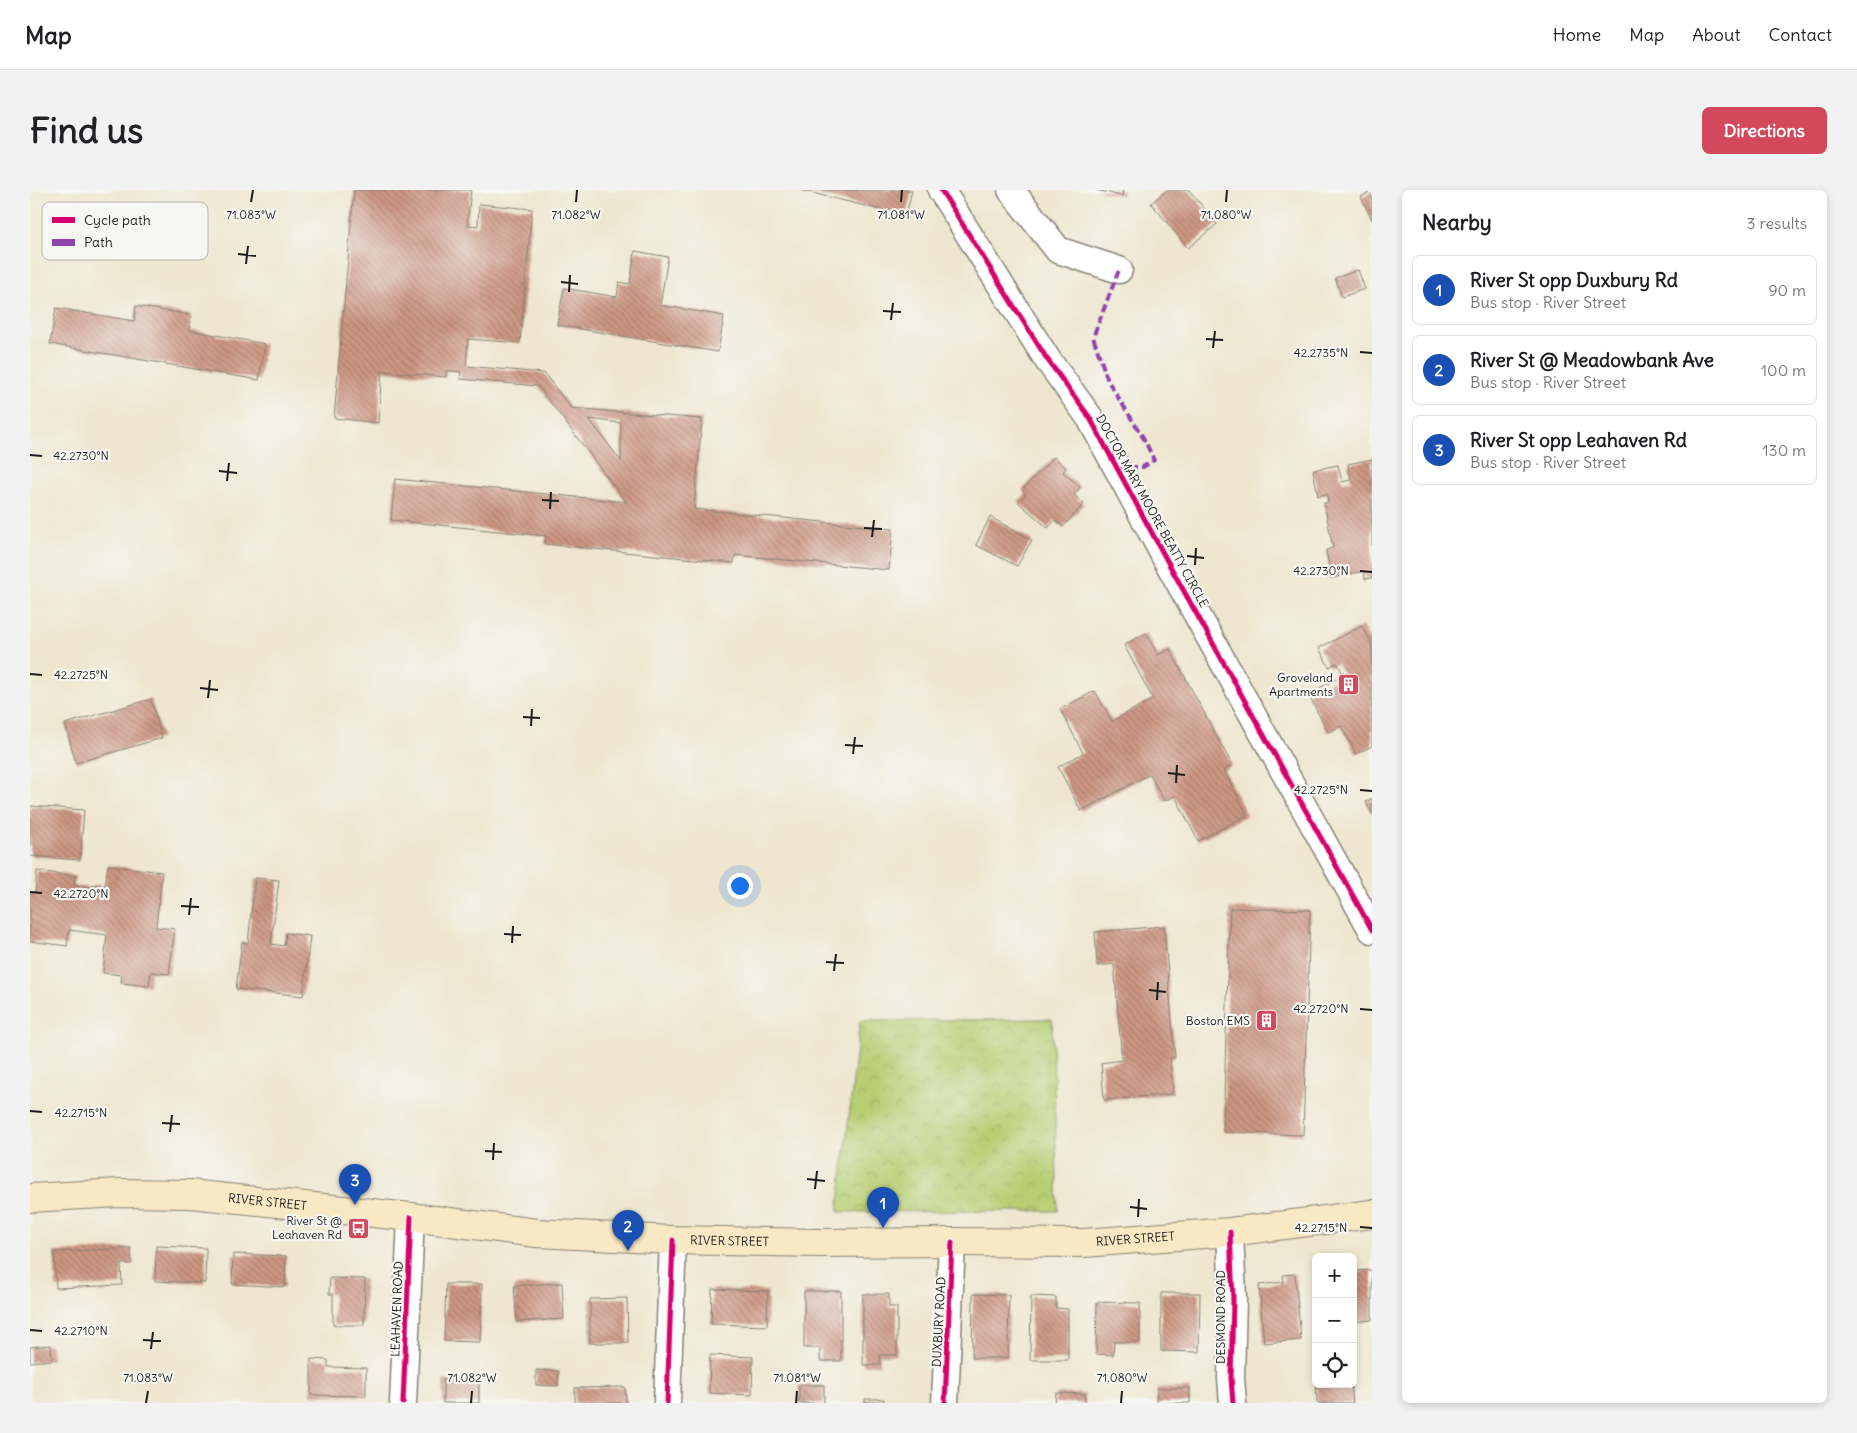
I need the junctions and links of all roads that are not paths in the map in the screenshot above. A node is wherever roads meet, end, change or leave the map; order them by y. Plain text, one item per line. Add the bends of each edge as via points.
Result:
1 (940, 190) edge
2 (1011, 190) edge
3 (1119, 270) dead end
4 (1372, 930) edge
5 (30, 1198) edge
6 (1372, 1214) edge
7 (411, 1216) junction
8 (1230, 1232) junction
9 (673, 1240) junction
10 (952, 1242) junction
11 (403, 1403) edge
12 (667, 1403) edge
13 (945, 1403) edge
14 (1233, 1403) edge

1 - 4 street, DOCTOR MARY MOORE BEATTY CIRCLE via 1046,359 1090,418
2 - 3 street via 1058,250
5 - 7 main road, RIVER STREET via 190,1194
6 - 8 main road, RIVER STREET
7 - 9 main road, RIVER STREET via 537,1233
7 - 11 street, LEAHAVEN ROAD
8 - 10 main road, RIVER STREET via 1084,1244
8 - 14 street, DESMOND ROAD
9 - 10 main road, RIVER STREET via 818,1244
9 - 12 street
10 - 13 street, DUXBURY ROAD

